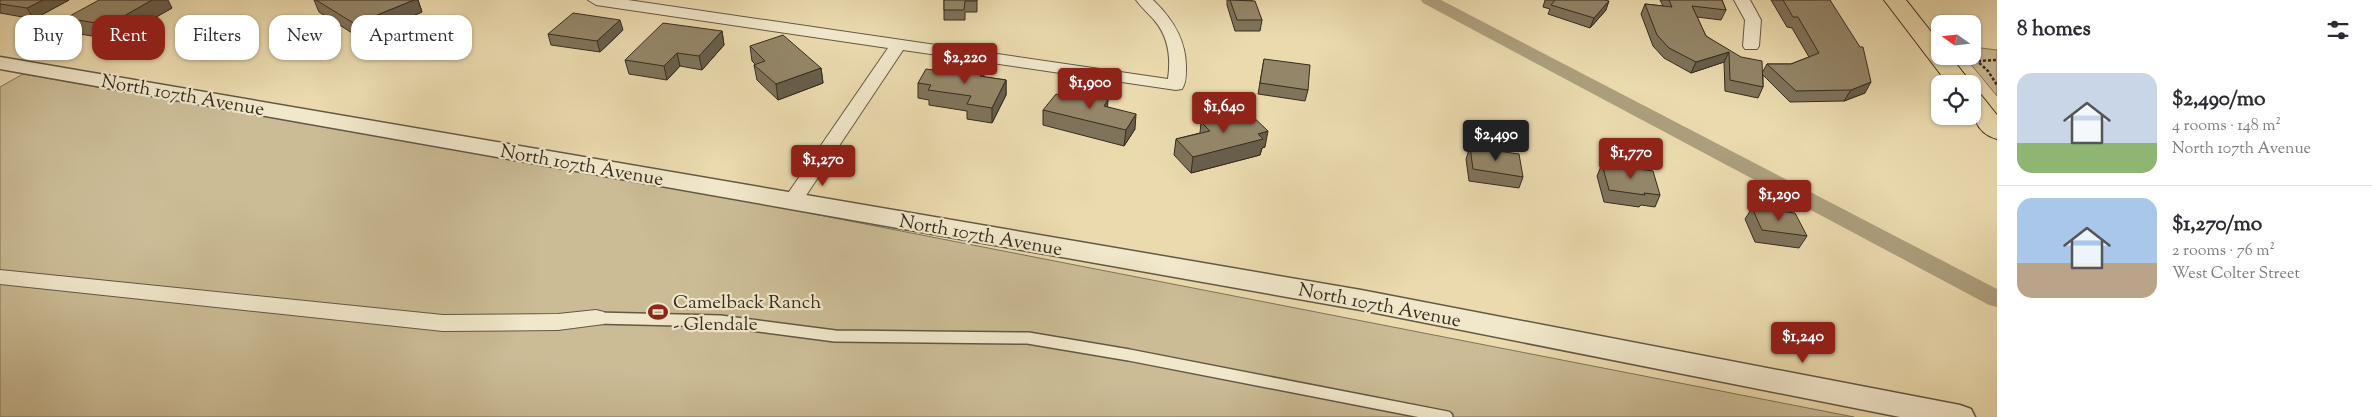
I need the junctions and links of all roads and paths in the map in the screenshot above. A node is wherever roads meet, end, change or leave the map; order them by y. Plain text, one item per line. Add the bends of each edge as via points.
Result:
1 (596, 0) edge
2 (1144, 0) edge
3 (1742, 0) edge
4 (1895, 0) edge
5 (899, 43) junction
6 (1751, 46) dead end
7 (1997, 60) edge
8 (1981, 61) edge
9 (0, 63) edge
10 (1981, 65) edge
11 (1953, 75) edge
12 (1997, 85) edge
13 (1981, 111) edge
14 (1997, 131) edge
15 (792, 202) junction
16 (0, 277) edge
17 (596, 318) joint
18 (1447, 417) edge
19 (1960, 417) edge

1 - 5 street
2 - 5 street via 1159,14 1178,48 1176,84
3 - 6 street via 1753,20
4 - 11 main road
5 - 15 street
7 - 8 path
9 - 15 street, North 107th Avenue
10 - 12 path
13 - 14 main road
15 - 19 street, North 107th Avenue via 1361,300
16 - 17 street via 443,323 558,322
17 - 18 lane via 720,321 835,336 1028,338

